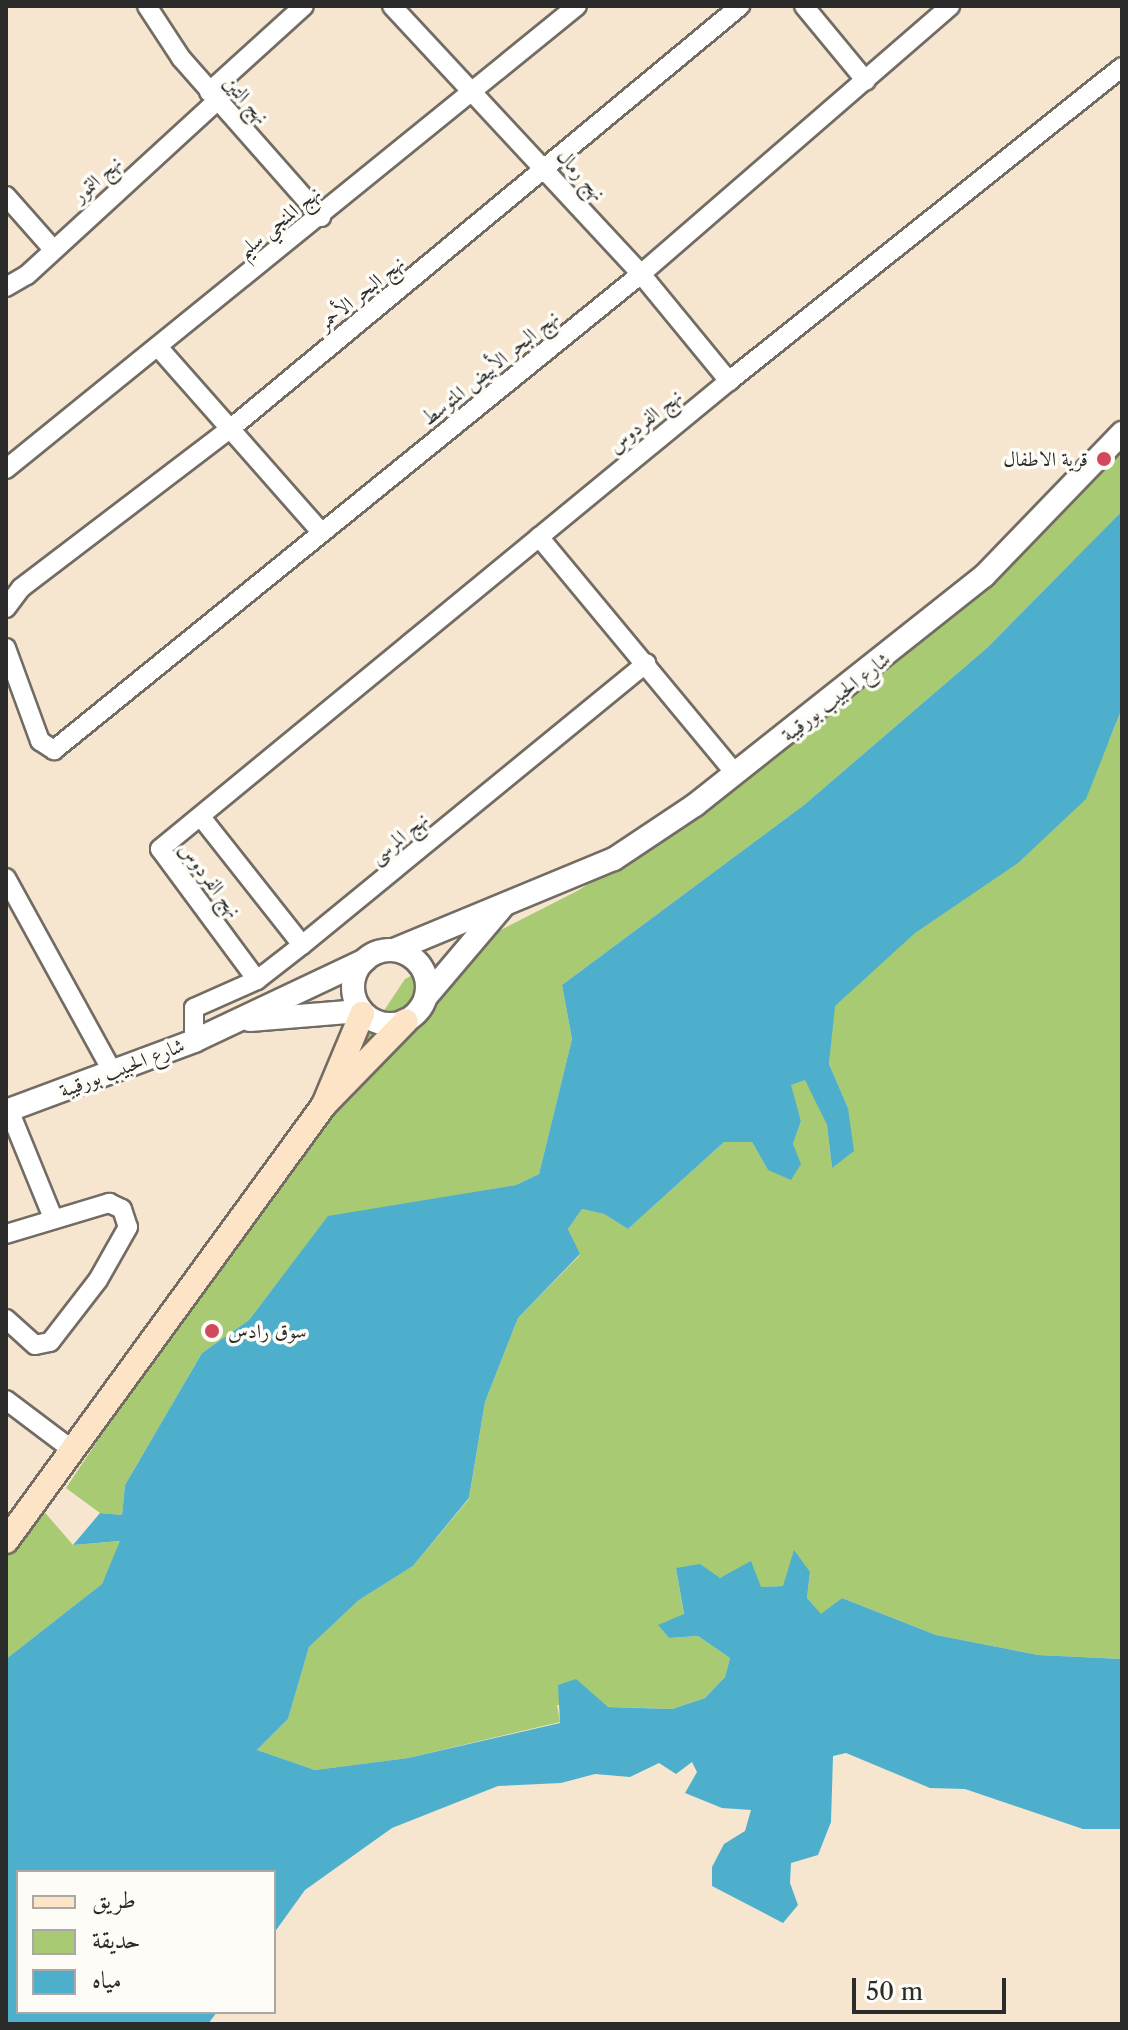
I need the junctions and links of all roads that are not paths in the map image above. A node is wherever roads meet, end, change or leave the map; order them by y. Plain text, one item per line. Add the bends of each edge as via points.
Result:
1 (147, 6) edge
2 (304, 6) edge
3 (392, 6) edge
4 (740, 6) edge
5 (804, 6) edge
6 (950, 6) edge
7 (566, 9) edge
8 (1122, 67) edge
9 (866, 81) junction
10 (475, 89) junction
11 (213, 97) junction
12 (546, 170) junction
13 (6, 196) edge
14 (321, 217) junction
15 (52, 248) junction
16 (641, 274) junction
17 (6, 287) edge
18 (158, 347) junction
19 (729, 381) junction
20 (230, 429) junction
21 (1122, 433) edge
22 (6, 469) edge
23 (321, 532) junction
24 (539, 537) junction
25 (6, 608) edge
26 (6, 648) edge
27 (646, 663) junction
28 (736, 774) junction
29 (201, 817) junction
30 (6, 878) edge
31 (507, 901) junction
32 (302, 945) junction
33 (394, 950) junction
34 (365, 960) junction
35 (257, 980) junction
36 (426, 997) junction
37 (361, 1012) junction
38 (237, 1021) junction
39 (406, 1021) junction
40 (194, 1041) junction
41 (113, 1073) junction
42 (324, 1105) junction
43 (8, 1110) edge
44 (53, 1218) junction
45 (6, 1234) edge
46 (6, 1319) edge
47 (6, 1400) edge
48 (71, 1449) junction
49 (6, 1541) edge

1 - 11 street, نهج التين
2 - 11 street, نهج التمور
3 - 10 street, نهج رمال
4 - 12 street, نهج البحر الأحمر
5 - 9 street
6 - 9 street, نهج البحر الأبيض المتوسط
7 - 10 street, نهج المنجي سليم
8 - 19 street, نهج الفردوس
9 - 16 street, نهج البحر الأبيض المتوسط
10 - 12 street, نهج رمال
10 - 14 street, نهج المنجي سليم
11 - 14 street, نهج التين
11 - 15 street, نهج التمور
12 - 16 street, نهج رمال
12 - 20 street, نهج البحر الأحمر
13 - 15 street
14 - 18 street, نهج المنجي سليم
15 - 17 street, نهج التمور via 27,275
16 - 19 street, نهج رمال
16 - 23 street, نهج البحر الأبيض المتوسط
18 - 20 street
18 - 22 street, نهج المنجي سليم
19 - 24 street, نهج الفردوس
20 - 23 street
20 - 25 street, نهج البحر الأحمر via 21,588
21 - 28 street, شارع الحبيب بورقيبة via 984,576
23 - 26 street, نهج البحر الأبيض المتوسط via 58,747 47,749
24 - 27 street
24 - 29 street, نهج الفردوس
27 - 28 street
27 - 32 street, نهج المرسى
28 - 31 street, شارع الحبيب بورقيبة via 614,859
29 - 32 street, نهج الفردوس
29 - 35 street, نهج الفردوس via 160,849
30 - 41 street
31 - 33 street, شارع الحبيب بورقيبة
31 - 36 street, شارع الحبيب بورقيبة
32 - 35 street, نهج المرسى
33 - 34 street
33 - 36 street via 421,966
34 - 37 street via 352,986
34 - 38 street, شارع الحبيب بورقيبة
35 - 40 street, نهج المرسى via 194,1008
36 - 39 street
37 - 38 street, شارع الحبيب بورقيبة
37 - 39 street via 384,1024
37 - 42 main road
38 - 40 street, شارع الحبيب بورقيبة
39 - 42 main road
40 - 41 street, شارع الحبيب بورقيبة
41 - 43 street, شارع الحبيب بورقيبة
42 - 48 main road
43 - 44 street
44 - 45 street
44 - 46 street via 117,1203 127,1218 127,1236 50,1342 35,1345
47 - 48 street
48 - 49 main road

